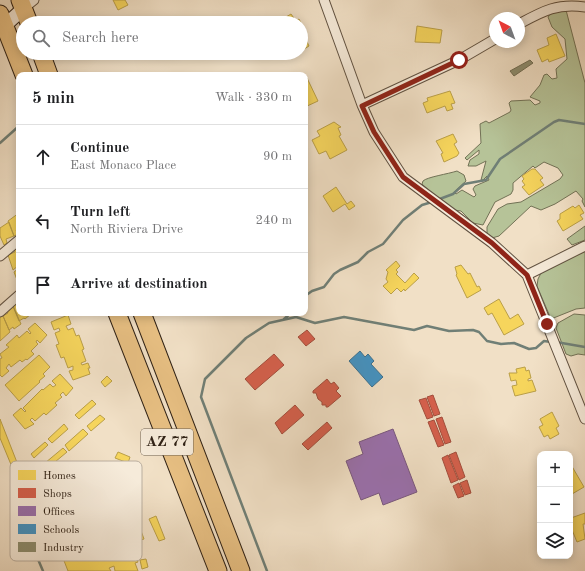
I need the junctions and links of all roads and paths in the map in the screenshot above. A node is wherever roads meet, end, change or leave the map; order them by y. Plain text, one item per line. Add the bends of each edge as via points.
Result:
1 (324, 0) edge
2 (585, 7) edge
3 (27, 8) edge
4 (525, 21) edge
5 (1, 23) edge
6 (489, 42) edge
7 (16, 57) edge
8 (17, 60) edge
9 (43, 60) edge
10 (23, 72) edge
11 (48, 72) edge
12 (362, 106) junction
13 (16, 243) edge
14 (585, 246) edge
15 (0, 256) edge
16 (527, 275) junction
17 (16, 298) edge
18 (0, 312) edge
19 (119, 316) edge
20 (143, 316) edge
21 (585, 419) edge
22 (218, 571) edge
23 (241, 571) edge

1 - 12 street
2 - 4 street via 555,7
3 - 5 street
5 - 7 highway
6 - 12 street via 459,60
8 - 10 highway
9 - 11 highway
12 - 16 street via 374,132 403,177 492,243
13 - 15 street
14 - 16 street
16 - 21 street
17 - 18 street
19 - 22 highway, AZ 77
20 - 23 highway, AZ 77

